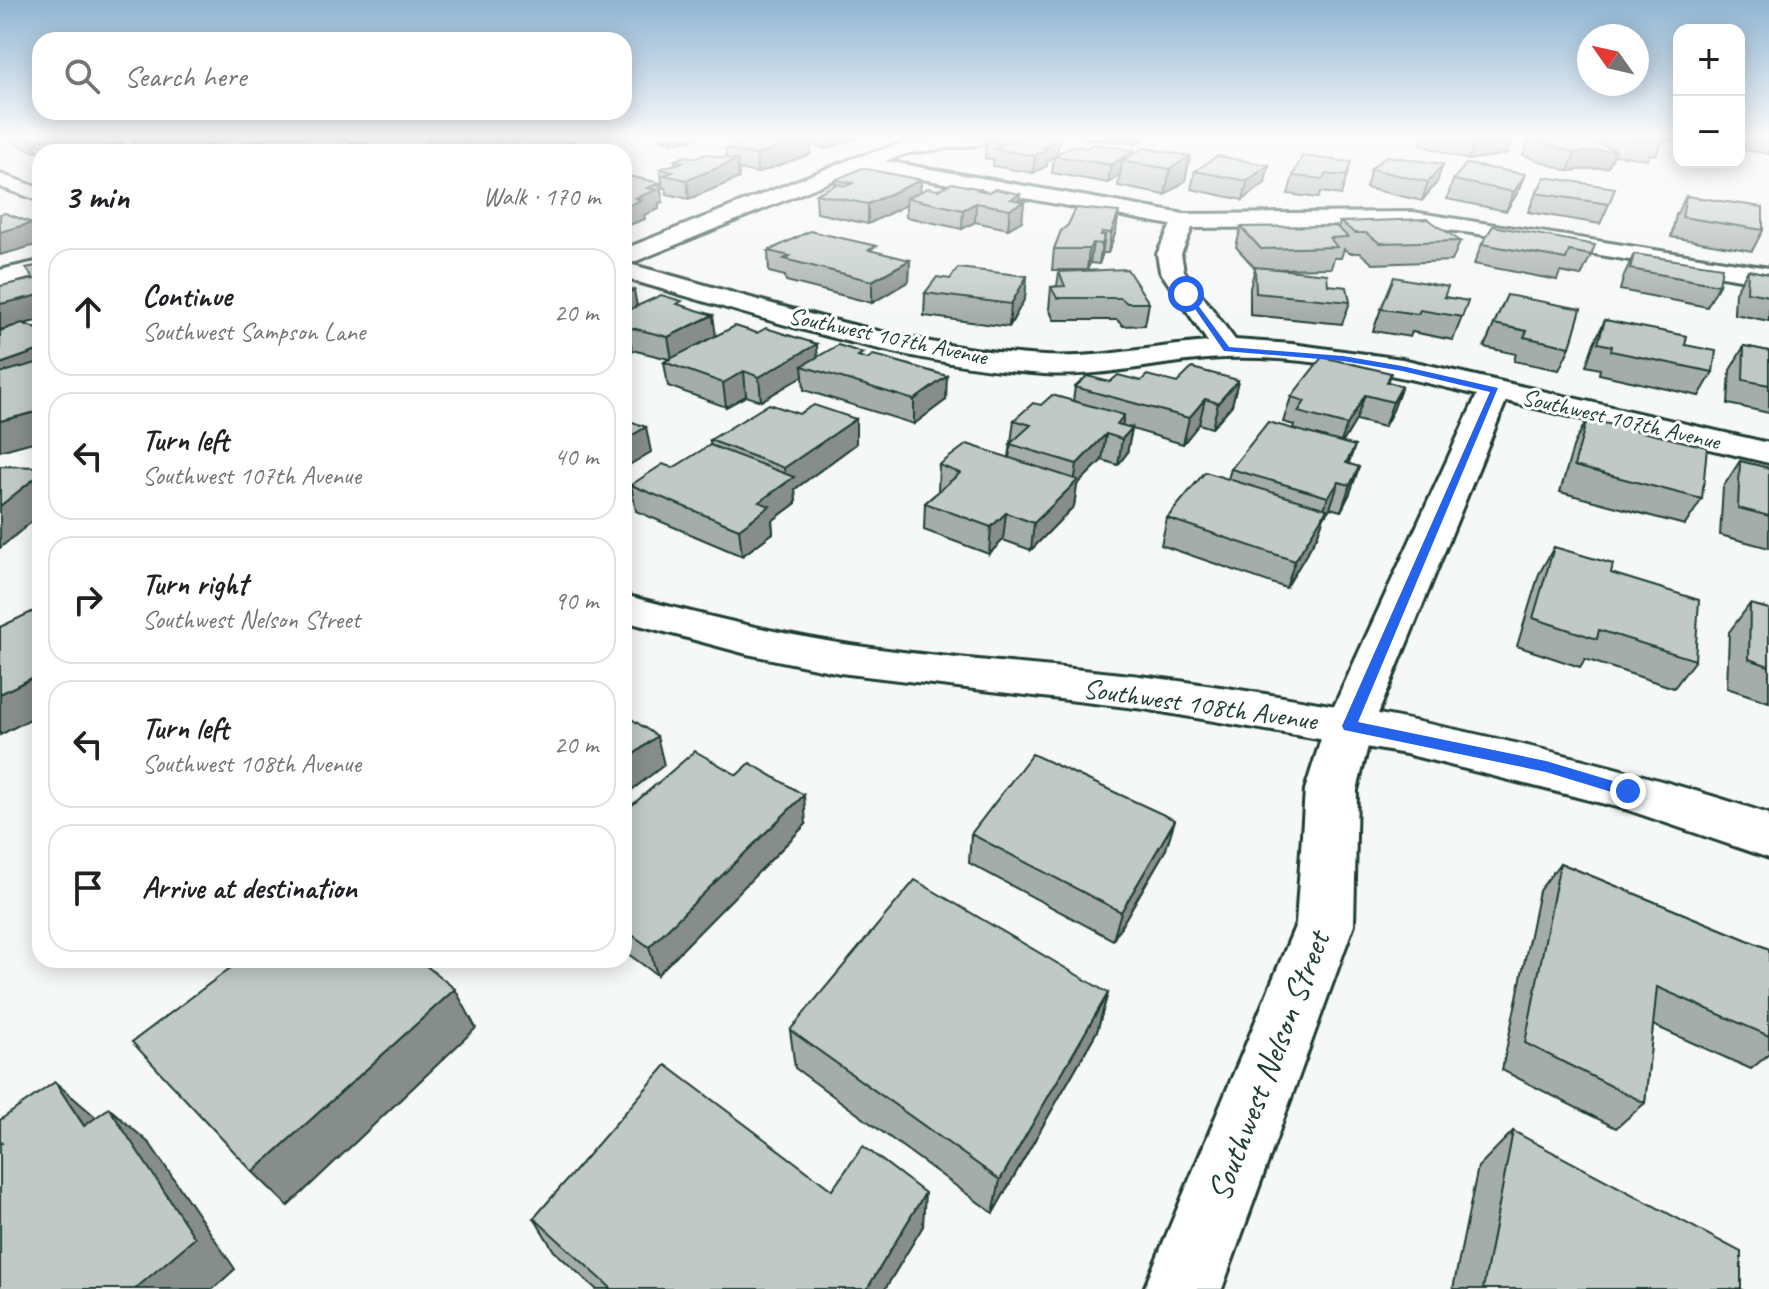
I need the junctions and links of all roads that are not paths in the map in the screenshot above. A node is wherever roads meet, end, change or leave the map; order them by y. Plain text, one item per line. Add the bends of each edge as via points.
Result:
1 (772, 198) edge
2 (1059, 198) edge
3 (1184, 221) junction
4 (632, 255) edge
5 (32, 270) edge
6 (632, 272) edge
7 (1769, 276) edge
8 (0, 278) edge
9 (1227, 349) junction
10 (1495, 390) junction
11 (1769, 453) edge
12 (632, 610) edge
13 (1349, 726) junction
14 (1769, 836) edge
15 (1183, 1289) edge

1 - 4 street
2 - 3 street
3 - 7 street via 1413,219
3 - 9 street via 1169,254 1172,271
5 - 8 street
6 - 9 street, Southwest 107th Avenue via 963,358 1048,365 1119,363
9 - 10 street, Southwest 107th Avenue via 1402,368
10 - 11 street, Southwest 107th Avenue
10 - 13 street, Southwest Nelson Street
12 - 13 street, Southwest 108th Avenue via 868,663 1181,697
13 - 14 street, Southwest 108th Avenue via 1546,767
13 - 15 street, Southwest Nelson Street via 1331,790 1325,924

